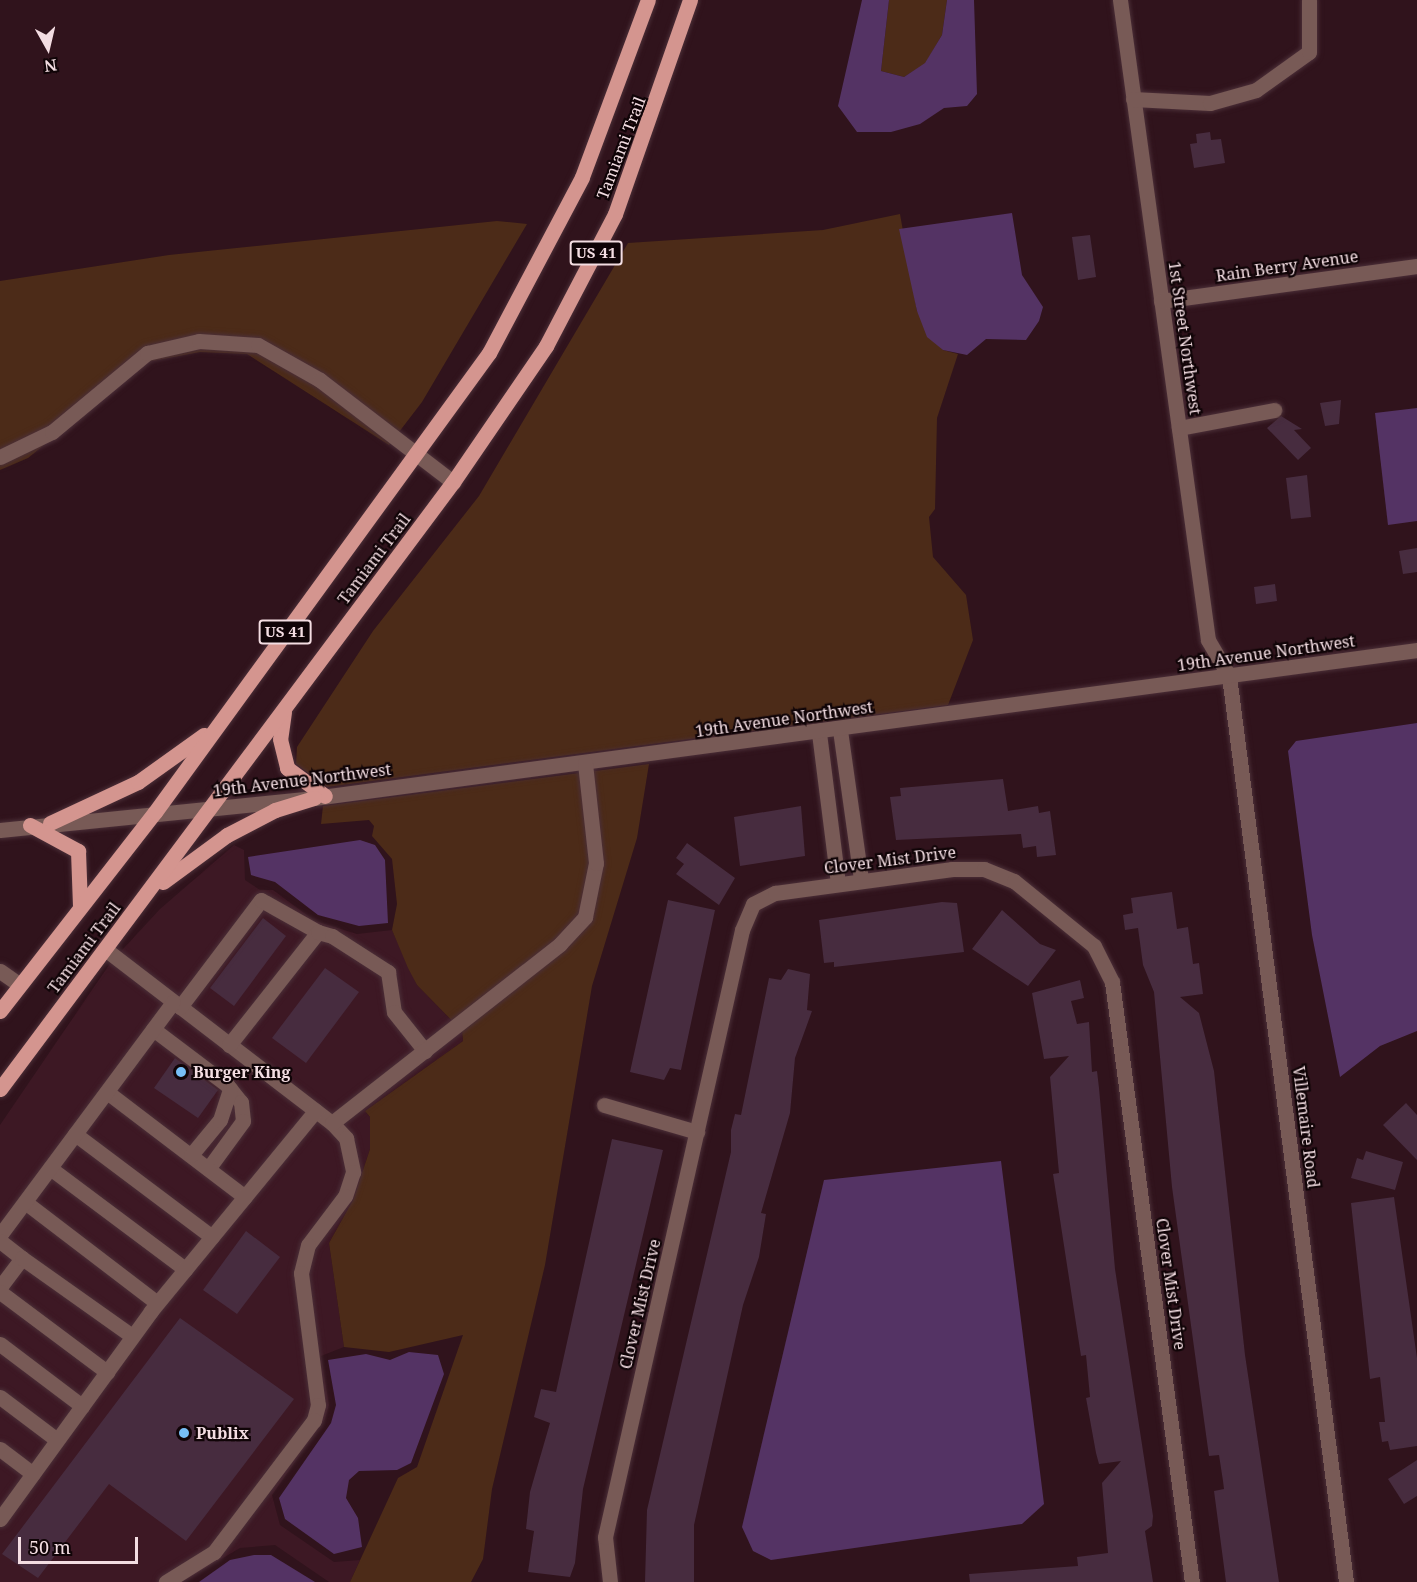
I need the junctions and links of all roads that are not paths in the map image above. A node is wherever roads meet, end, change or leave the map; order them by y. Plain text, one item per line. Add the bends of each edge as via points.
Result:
1 (648, 0) edge
2 (690, 0) edge
3 (1120, 0) edge
4 (1309, 0) edge
5 (1133, 99) junction
6 (1417, 266) edge
7 (1161, 301) junction
8 (1274, 410) dead end
9 (1179, 428) junction
10 (418, 455) junction
11 (0, 457) edge
12 (453, 482) junction
13 (1417, 650) edge
14 (1229, 676) junction
15 (284, 711) junction
16 (213, 728) junction
17 (840, 730) junction
18 (819, 733) junction
19 (585, 763) junction
20 (320, 797) junction
21 (849, 797) junction
22 (827, 800) junction
23 (213, 809) junction
24 (155, 812) junction
25 (50, 823) junction
26 (30, 825) junction
27 (0, 830) edge
28 (861, 880) junction
29 (838, 884) junction
30 (148, 892) junction
31 (80, 905) junction
32 (318, 932) junction
33 (105, 949) junction
34 (0, 971) edge
35 (20, 985) junction
36 (177, 1004) junction
37 (0, 1011) edge
38 (153, 1029) junction
39 (230, 1045) junction
40 (424, 1051) junction
41 (0, 1089) edge
42 (230, 1089) junction
43 (107, 1092) junction
44 (604, 1105) dead end
45 (315, 1111) junction
46 (332, 1123) junction
47 (697, 1132) junction
48 (75, 1134) junction
49 (190, 1155) junction
50 (50, 1168) junction
51 (208, 1169) junction
52 (245, 1197) junction
53 (25, 1202) junction
54 (0, 1235) edge
55 (212, 1237) junction
56 (0, 1241) edge
57 (22, 1258) junction
58 (185, 1269) junction
59 (0, 1287) edge
60 (0, 1292) edge
61 (157, 1303) junction
62 (132, 1336) junction
63 (0, 1344) edge
64 (107, 1372) junction
65 (0, 1396) edge
66 (82, 1406) junction
67 (57, 1440) junction
68 (0, 1449) edge
69 (33, 1474) junction
70 (3, 1510) edge
71 (166, 1582) edge
72 (610, 1582) edge
73 (1192, 1582) edge
74 (1346, 1582) edge

1 - 10 main road, Tamiami Trail / US 41 via 603,126 555,235 489,353
2 - 12 main road, Tamiami Trail / US 41 via 645,141 600,244 546,346
3 - 5 street, 1st Street Northwest
4 - 5 street via 1309,52 1256,90 1210,103
5 - 7 street, 1st Street Northwest
6 - 7 street, Rain Berry Avenue
7 - 9 street, 1st Street Northwest
8 - 9 street
9 - 14 street, 1st Street Northwest via 1208,640
10 - 11 street via 320,380 258,345 199,341 147,353 52,432
10 - 12 street
10 - 16 main road, Tamiami Trail / US 41
12 - 15 main road, Tamiami Trail / US 41
13 - 14 street, 19th Avenue Northwest
14 - 17 street, 19th Avenue Northwest
14 - 74 street, Villemaire Road
15 - 20 main road via 280,739 287,768
15 - 23 main road, Tamiami Trail / US 41
16 - 24 main road, Tamiami Trail / US 41
16 - 25 main road via 138,782
17 - 18 street, 19th Avenue Northwest
17 - 21 street
18 - 19 street, 19th Avenue Northwest
18 - 22 street
19 - 20 street, 19th Avenue Northwest
19 - 40 street via 596,863 585,917 561,944
20 - 23 street, 19th Avenue Northwest
20 - 30 main road via 275,810 227,835
21 - 22 street
21 - 28 street
22 - 29 street
23 - 24 street, 19th Avenue Northwest
23 - 30 main road, Tamiami Trail / US 41
24 - 25 street, 19th Avenue Northwest
24 - 31 main road, Tamiami Trail / US 41
25 - 26 street, 19th Avenue Northwest
26 - 27 street, 19th Avenue Northwest
26 - 31 main road via 78,851
28 - 29 street, Clover Mist Drive
28 - 73 street, Clover Mist Drive via 984,869 1014,881 1094,946 1112,982
29 - 47 street, Clover Mist Drive via 775,892 753,904 742,930
30 - 33 main road, Tamiami Trail / US 41
31 - 35 main road, Tamiami Trail / US 41
32 - 36 street via 261,900
32 - 39 street
32 - 40 street via 332,936 388,972 394,1012
33 - 36 street
33 - 41 main road, Tamiami Trail / US 41
34 - 35 street
35 - 37 main road, Tamiami Trail / US 41
36 - 38 street
36 - 39 street
38 - 42 street
38 - 43 street
39 - 45 street
40 - 46 street
42 - 49 street via 220,1120
42 - 51 street via 241,1102 243,1121
43 - 48 street
43 - 49 street
44 - 47 street
45 - 46 street
45 - 52 street
46 - 71 street via 346,1138 352,1172 345,1196 308,1245 301,1273 318,1405 314,1420 214,1552
47 - 72 street, Clover Mist Drive via 605,1537
48 - 50 street
48 - 55 street
49 - 51 street
50 - 53 street
50 - 58 street
51 - 52 street
52 - 55 street
53 - 54 street
53 - 61 street
55 - 58 street
56 - 57 street
57 - 59 street
57 - 62 street
58 - 61 street
60 - 64 street
61 - 62 street
62 - 64 street
63 - 66 street
64 - 66 street
65 - 67 street
66 - 67 street
67 - 69 street
68 - 69 street
69 - 70 street

